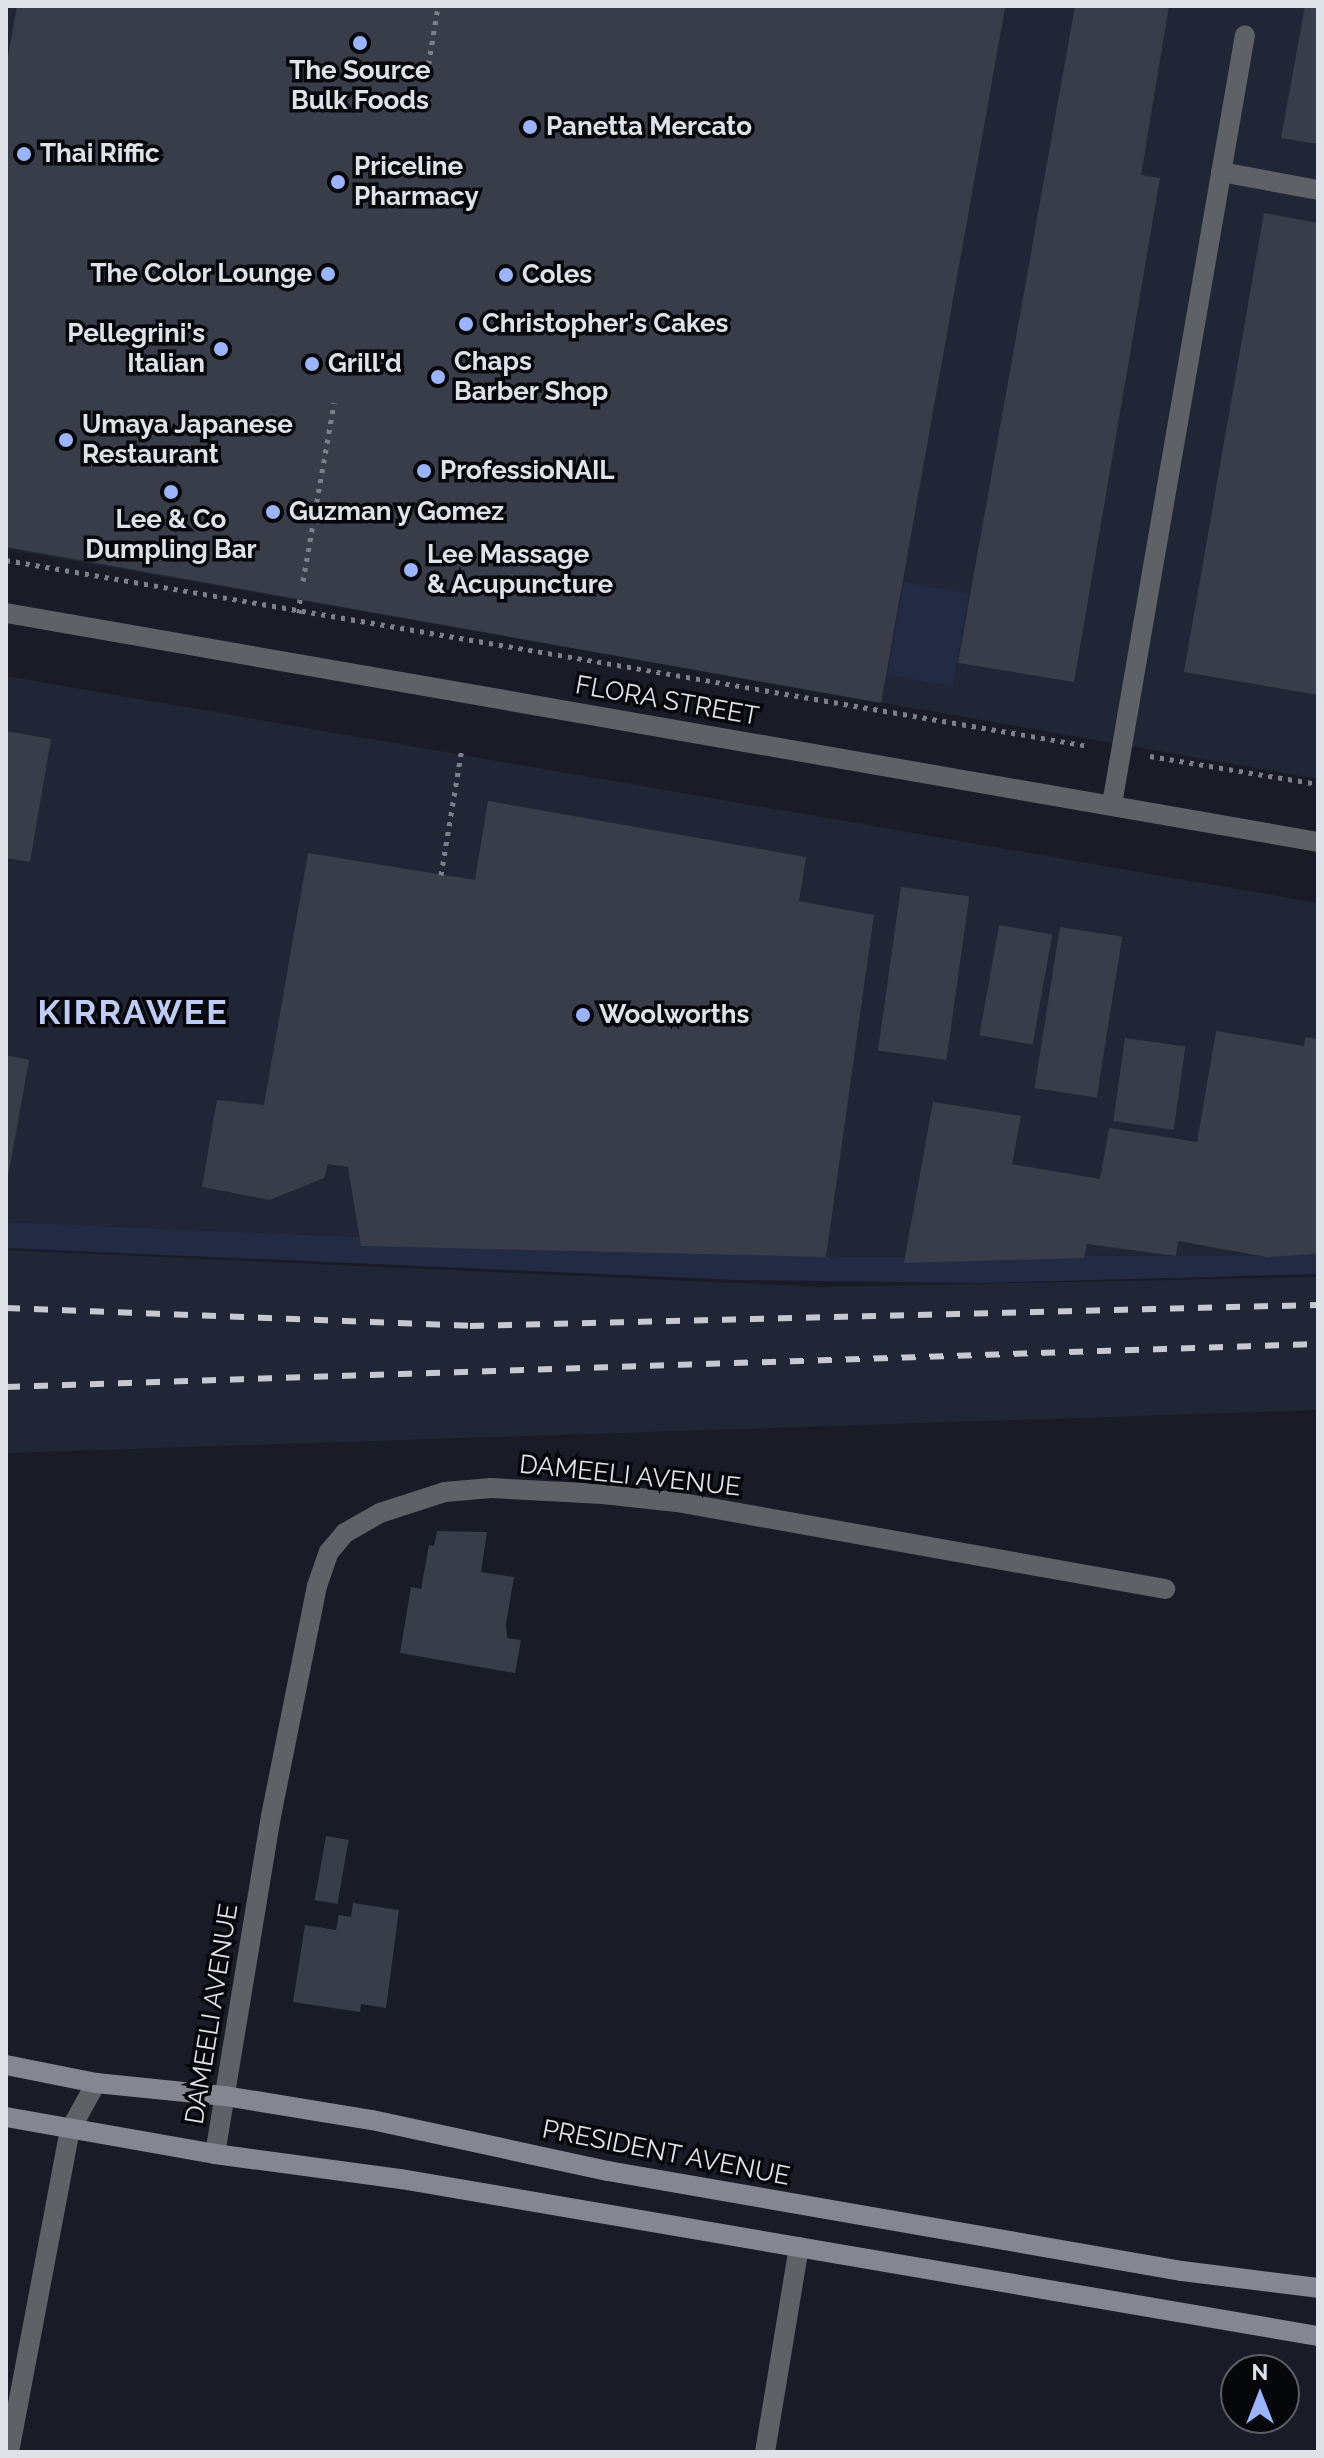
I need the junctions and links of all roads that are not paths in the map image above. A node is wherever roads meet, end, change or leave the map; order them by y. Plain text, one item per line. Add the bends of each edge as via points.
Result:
1 (1245, 35) dead end
2 (1221, 172) junction
3 (1318, 190) edge
4 (6, 613) edge
5 (1112, 804) junction
6 (1318, 842) edge
7 (1165, 1589) dead end
8 (6, 2065) edge
9 (96, 2083) junction
10 (225, 2096) junction
11 (6, 2117) edge
12 (70, 2130) junction
13 (215, 2154) junction
14 (799, 2247) junction
15 (1318, 2288) edge
16 (1318, 2336) edge
17 (9, 2452) edge
18 (765, 2452) edge

1 - 2 street
2 - 3 street
2 - 5 street
4 - 5 street, FLORA STREET
5 - 6 street, FLORA STREET
7 - 10 street, DAMEELI AVENUE via 677,1502 603,1494 536,1489 445,1492 380,1513 337,1543 317,1586 271,1816
8 - 9 main road, PRESIDENT AVENUE
9 - 10 main road, PRESIDENT AVENUE
9 - 12 street
10 - 13 street, DAMEELI AVENUE
10 - 15 main road, PRESIDENT AVENUE via 372,2120 608,2171 1182,2271
11 - 12 main road
12 - 13 main road
12 - 17 street
13 - 14 main road via 401,2179
14 - 16 main road
14 - 18 street

